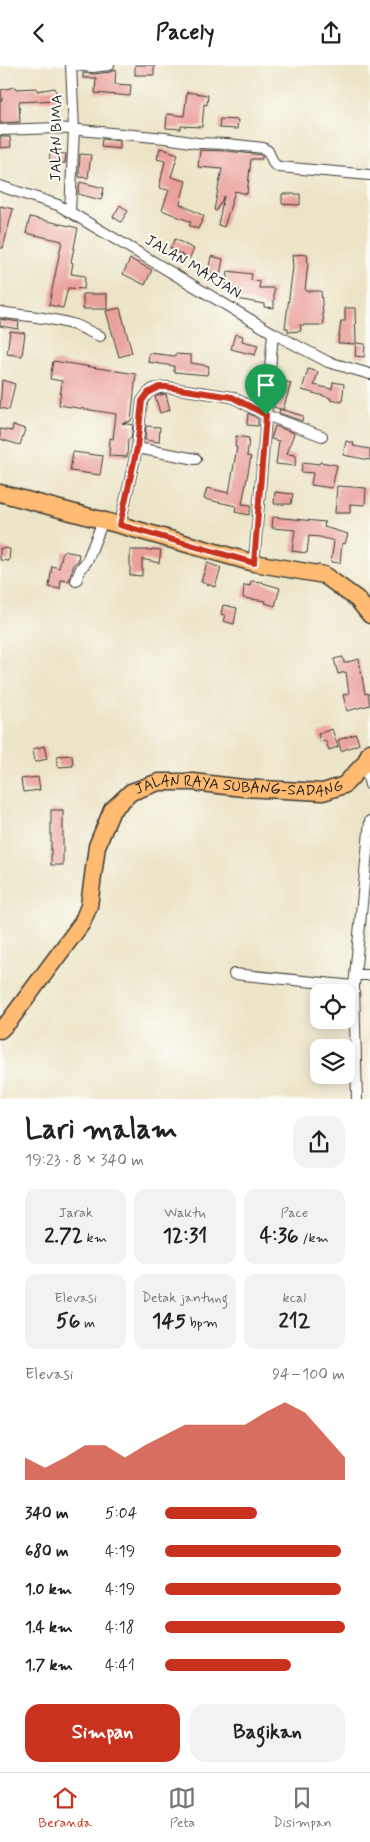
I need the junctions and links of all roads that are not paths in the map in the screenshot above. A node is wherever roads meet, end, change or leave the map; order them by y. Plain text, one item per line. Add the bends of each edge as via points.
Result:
1 (73, 65) edge
2 (109, 65) edge
3 (0, 130) edge
4 (74, 130) junction
5 (370, 175) edge
6 (0, 187) edge
7 (70, 211) junction
8 (0, 312) edge
9 (273, 333) junction
10 (100, 336) dead end
11 (370, 373) edge
12 (266, 415) junction
13 (322, 436) dead end
14 (137, 448) junction
15 (196, 459) dead end
16 (0, 493) edge
17 (103, 521) junction
18 (120, 525) junction
19 (254, 563) junction
20 (76, 581) dead end
21 (370, 615) edge
22 (367, 757) edge
23 (370, 785) edge
24 (370, 821) edge
25 (368, 880) edge
26 (234, 974) dead end
27 (370, 975) edge
28 (355, 981) junction
29 (0, 1029) edge
30 (357, 1099) edge

1 - 2 street
1 - 4 street, JALAN BIMA
3 - 4 street
4 - 5 street via 263,148 268,151 274,165 279,167
4 - 7 street, JALAN BIMA
6 - 7 street, JALAN MARJAN
7 - 9 street, JALAN MARJAN
8 - 10 street via 65,322
9 - 11 street, JALAN MARJAN via 328,361
9 - 12 street
12 - 13 street
12 - 14 street via 232,397 159,387 142,401
12 - 19 street
14 - 15 street
14 - 18 street
16 - 17 main road
17 - 18 main road
17 - 20 street
18 - 19 main road
19 - 21 main road via 324,575 357,599
22 - 23 street
22 - 29 main road, JALAN RAYA SUBANG-SADANG via 344,785 324,792 243,789 192,782 159,782 131,791 112,811 97,846 88,906 82,923
24 - 25 street
25 - 28 street
26 - 28 street
27 - 28 street
28 - 30 street

